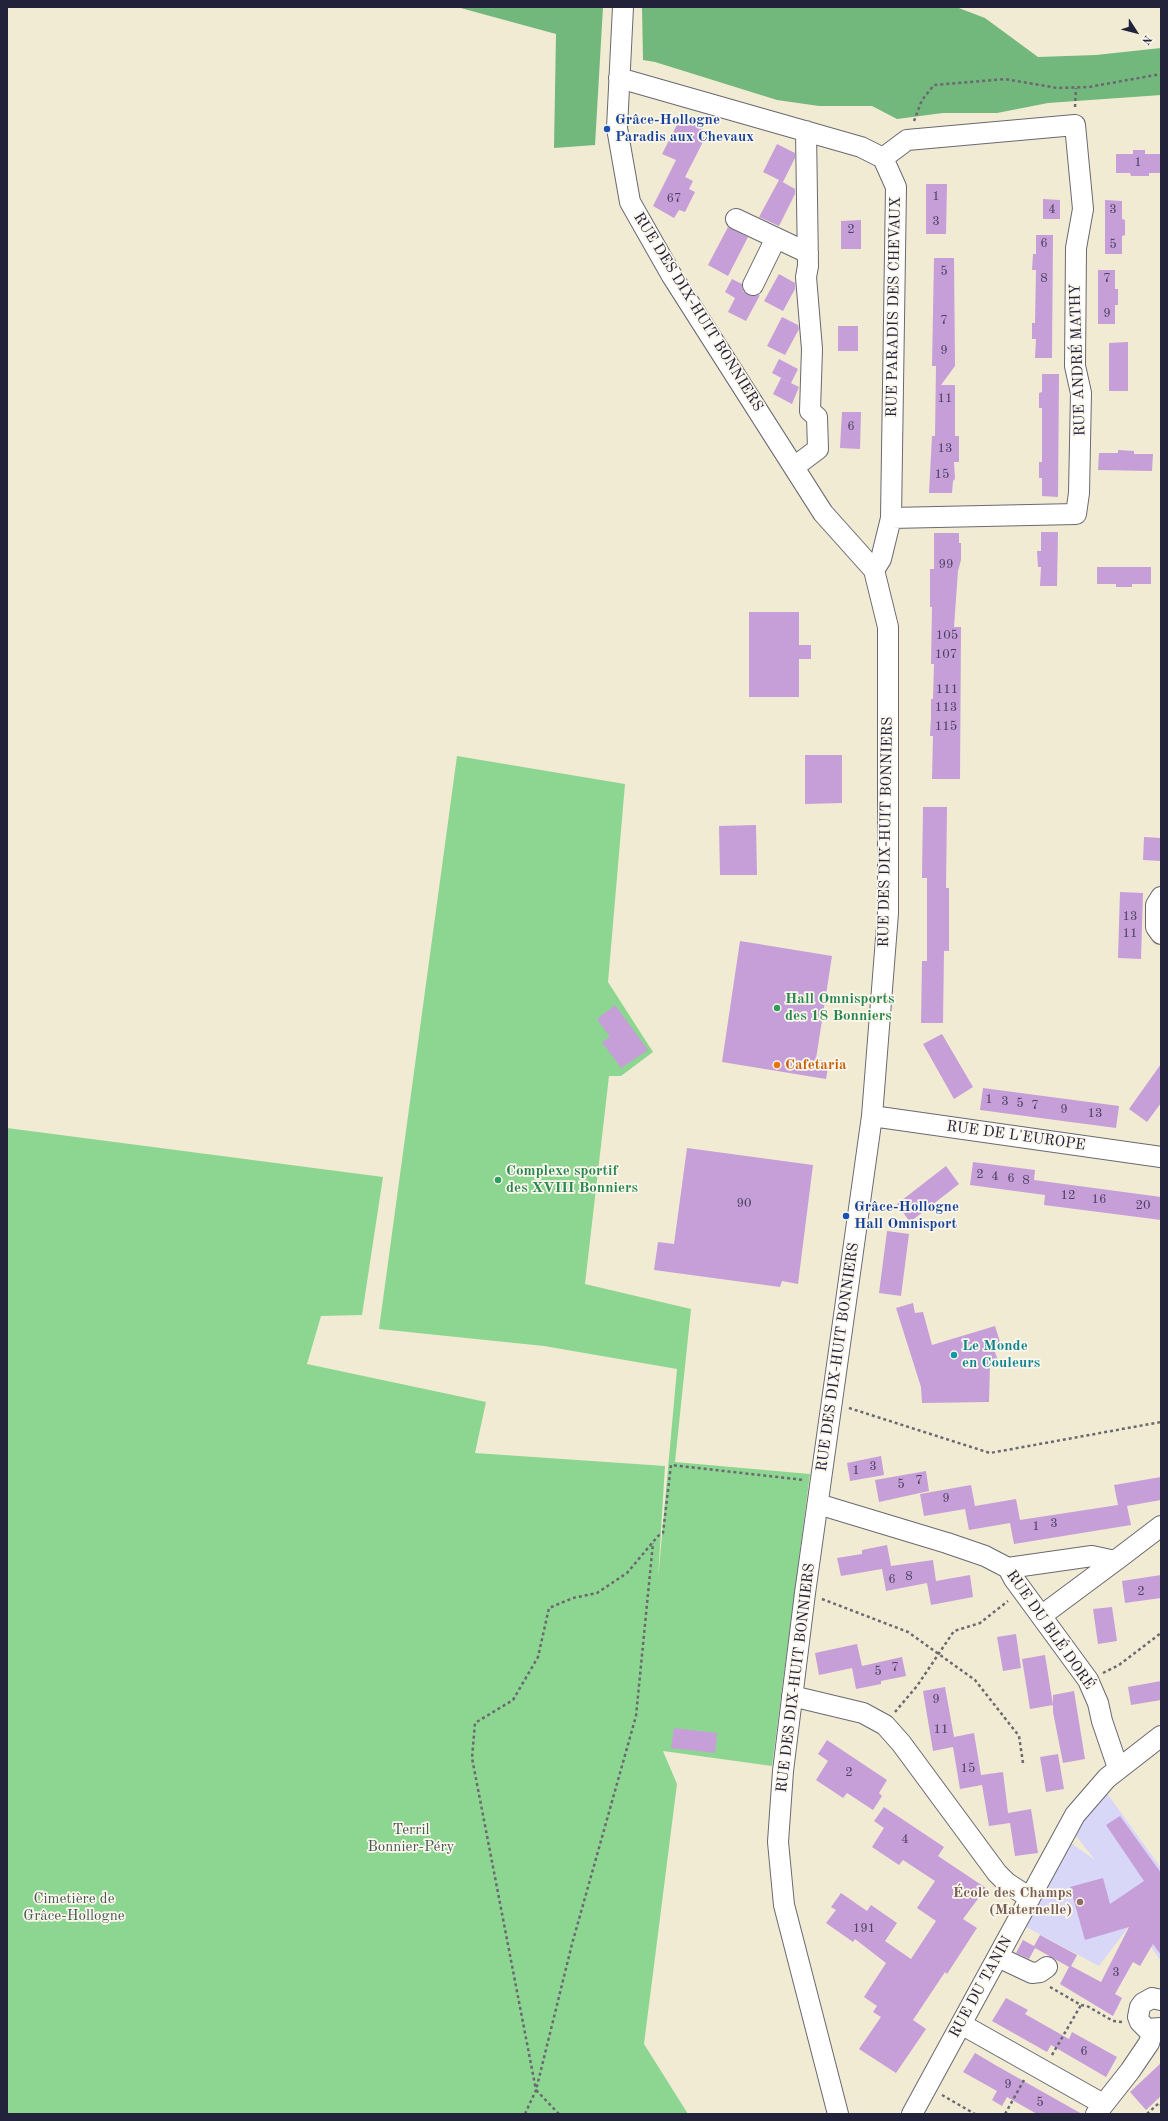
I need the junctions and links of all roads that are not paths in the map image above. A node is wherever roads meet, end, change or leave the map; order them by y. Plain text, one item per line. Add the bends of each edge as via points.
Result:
1 (623, 7) edge
2 (619, 78) junction
3 (806, 131) junction
4 (883, 158) junction
5 (736, 219) dead end
6 (776, 238) junction
7 (808, 253) junction
8 (753, 285) dead end
9 (794, 467) junction
10 (891, 518) junction
11 (874, 570) junction
12 (1161, 897) edge
13 (1161, 934) edge
14 (872, 1116) junction
15 (1161, 1157) edge
16 (818, 1504) junction
17 (1161, 1526) edge
18 (1115, 1561) junction
19 (1008, 1568) junction
20 (1041, 1616) junction
21 (792, 1696) junction
22 (1161, 1736) edge
23 (1118, 1768) junction
24 (1030, 1898) junction
25 (998, 1957) junction
26 (1040, 1970) road end
27 (1161, 2000) edge
28 (961, 2024) junction
29 (1151, 2027) edge
30 (1100, 2109) edge
31 (838, 2114) edge
32 (912, 2114) edge

1 - 2 street, RUE DES DIX-HUIT BONNIERS
2 - 3 street
2 - 9 street, RUE DES DIX-HUIT BONNIERS via 617,128 630,202 672,276
3 - 4 street via 861,147
3 - 7 street
4 - 10 street, RUE PARADIS DES CHEVAUX via 896,187
4 - 10 street, RUE ANDRÉ MATHY via 906,140 1075,125 1083,209 1076,248 1075,366 1081,393 1079,493 1076,514
5 - 6 street
6 - 7 street
6 - 8 street
7 - 9 street via 806,277 812,349 810,411 817,417 818,449
9 - 11 street, RUE DES DIX-HUIT BONNIERS via 823,513
10 - 11 street via 881,558
11 - 14 street, RUE DES DIX-HUIT BONNIERS via 888,627 888,913
12 - 13 street via 1156,905 1156,927
14 - 15 street, RUE DE L'EUROPE
14 - 16 street, RUE DES DIX-HUIT BONNIERS
16 - 19 street, RUE DU BLÉ DORÉ via 947,1543 985,1556
16 - 21 street, RUE DES DIX-HUIT BONNIERS
17 - 18 street
18 - 19 street via 1092,1556
18 - 20 street
19 - 20 street, RUE DU BLÉ DORÉ
20 - 23 street, RUE DU BLÉ DORÉ via 1088,1680 1098,1703
21 - 24 street via 863,1713 885,1725 997,1873
21 - 31 street, RUE DES DIX-HUIT BONNIERS via 778,1842 782,1892
22 - 23 street, RUE DU TANIN
23 - 24 street, RUE DU TANIN via 1075,1815
24 - 25 street, RUE DU TANIN
25 - 26 street
25 - 28 street, RUE DU TANIN
27 - 29 street via 1152,1998 1143,2003 1138,2012
28 - 30 street via 1038,2068
28 - 32 street, RUE DU TANIN
29 - 30 street via 1149,2043

